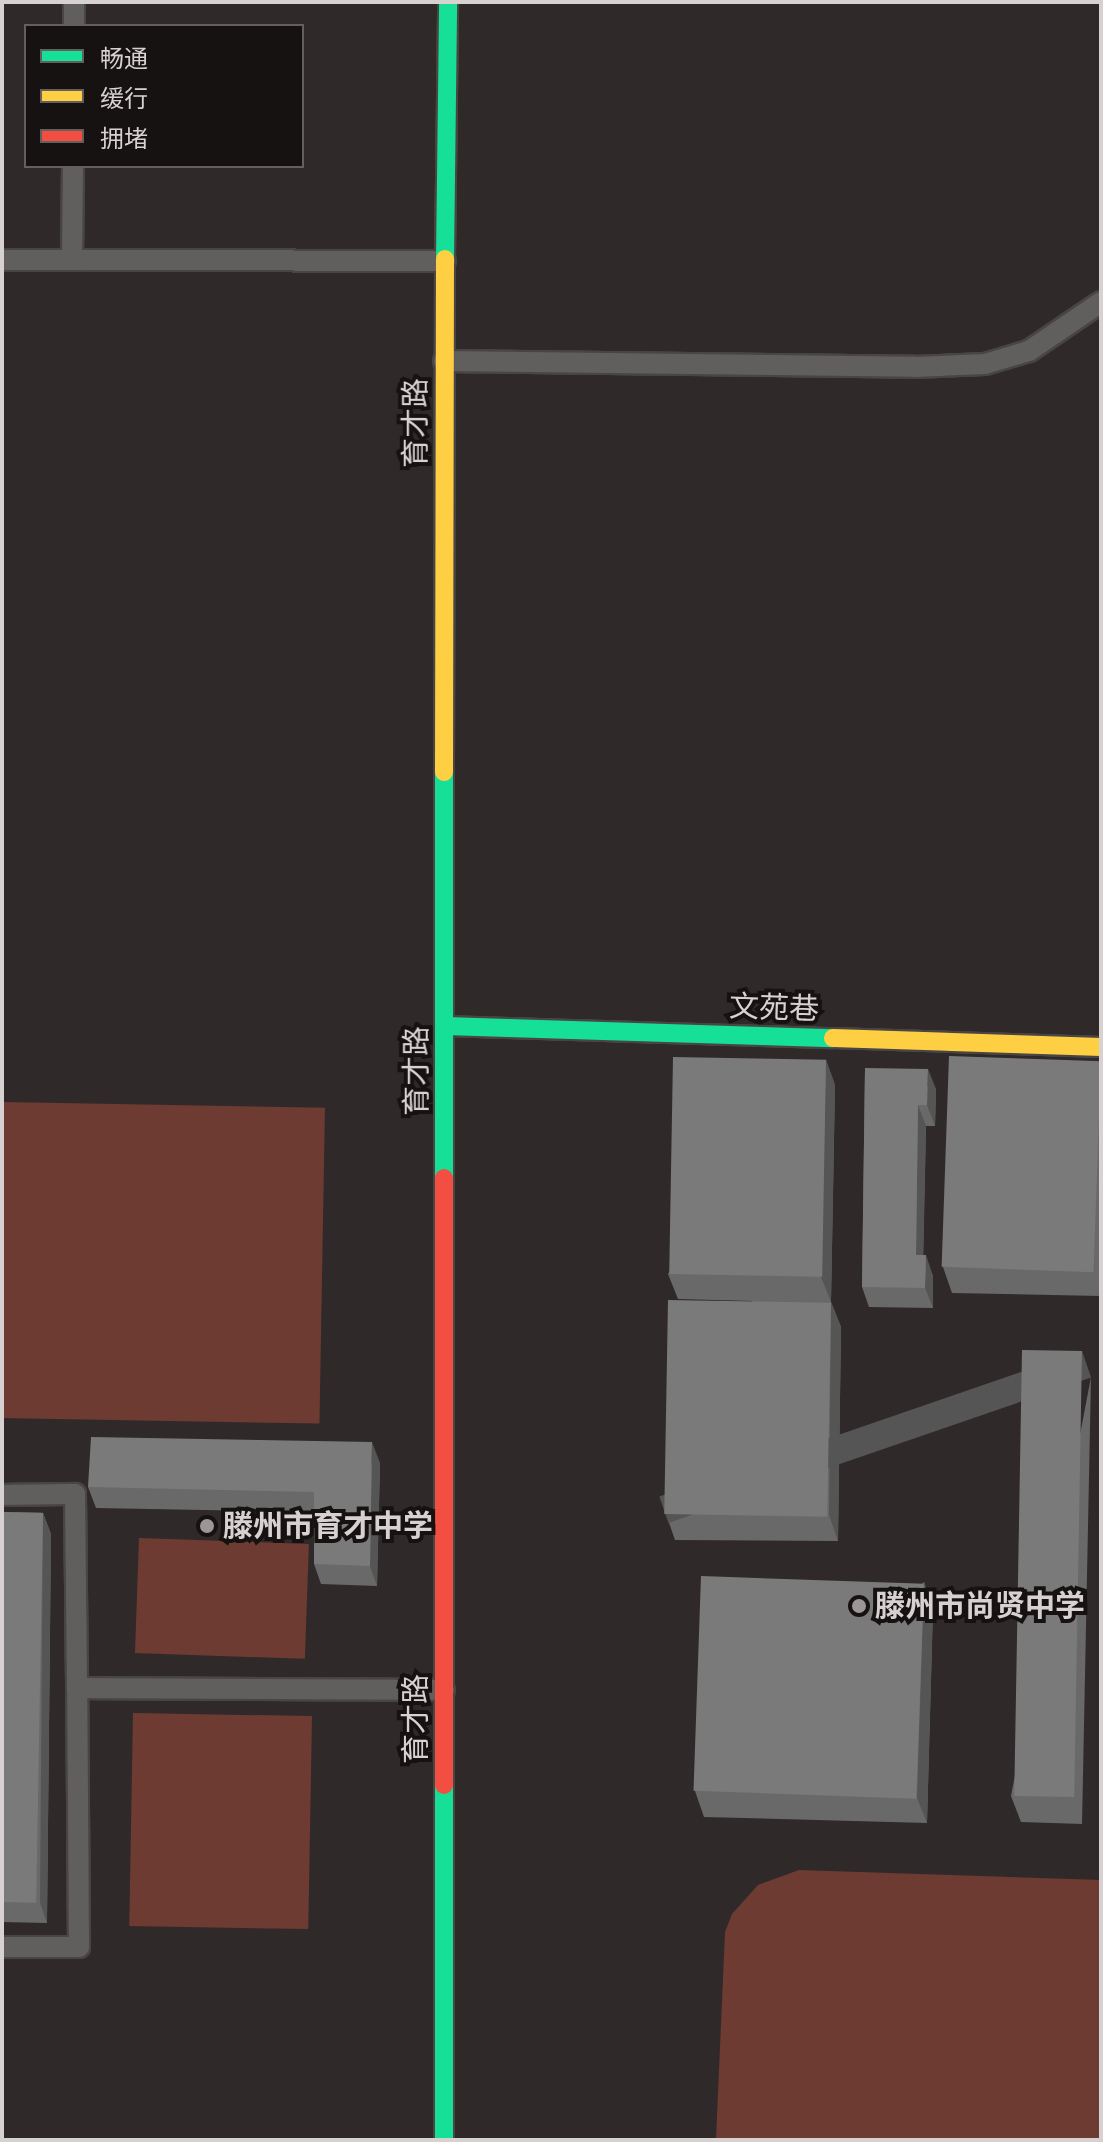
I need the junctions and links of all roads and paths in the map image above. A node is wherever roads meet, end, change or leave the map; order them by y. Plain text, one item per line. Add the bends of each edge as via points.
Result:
1 (74, 2) edge
2 (448, 2) edge
3 (74, 24) edge
4 (73, 168) edge
5 (2, 260) edge
6 (72, 260) junction
7 (445, 261) junction
8 (1101, 302) edge
9 (444, 361) junction
10 (445, 1026) junction
11 (1101, 1047) edge
12 (2, 1495) edge
13 (77, 1688) junction
14 (444, 1690) junction
15 (2, 1947) edge
16 (444, 2140) edge

1 - 3 lane
2 - 7 street, 育才路
4 - 6 lane
5 - 6 lane
6 - 7 lane
7 - 9 street, 育才路
8 - 9 lane via 1029,351 985,364
9 - 10 street, 育才路
10 - 11 street, 文苑巷
10 - 14 street, 育才路
12 - 13 lane via 75,1494
13 - 14 lane
13 - 15 lane via 79,1947
14 - 16 street, 育才路

